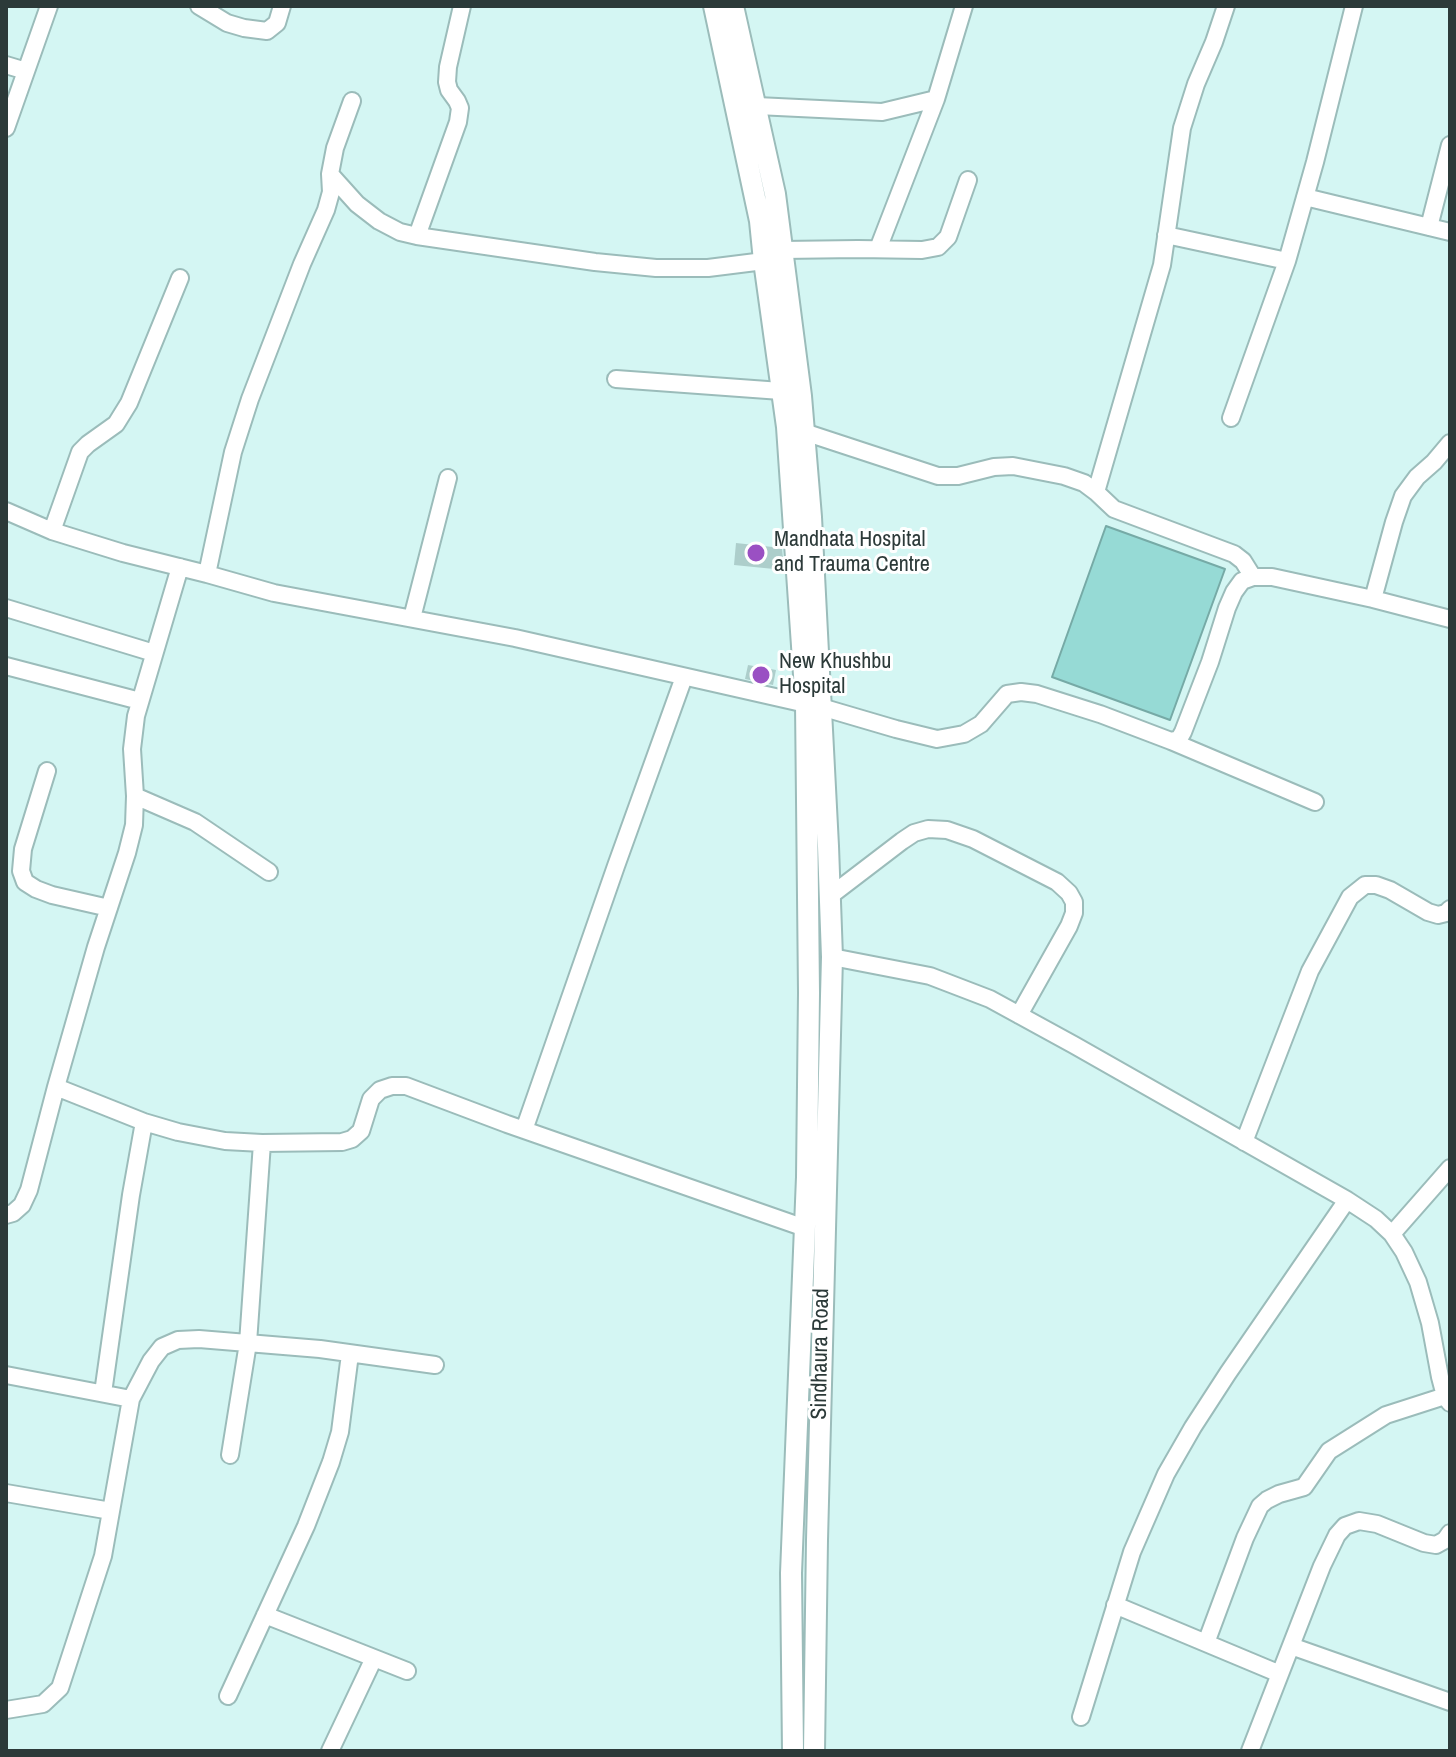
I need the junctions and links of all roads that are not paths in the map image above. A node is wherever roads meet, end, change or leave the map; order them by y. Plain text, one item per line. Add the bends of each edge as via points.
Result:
1 (49, 6) edge
2 (199, 6) edge
3 (282, 6) edge
4 (462, 6) edge
5 (714, 6) edge
6 (733, 6) edge
7 (964, 6) edge
8 (1226, 6) edge
9 (1354, 6) edge
10 (6, 65) edge
11 (26, 71) junction
12 (936, 99) junction
13 (352, 101) dead end
14 (757, 106) junction
15 (6, 128) edge
16 (1450, 145) edge
17 (330, 174) junction
18 (968, 180) dead end
19 (1305, 197) junction
20 (1429, 227) junction
21 (1450, 232) edge
22 (1166, 235) junction
23 (417, 236) junction
24 (878, 249) junction
25 (782, 250) junction
26 (764, 261) junction
27 (1287, 261) junction
28 (180, 278) dead end
29 (616, 379) dead end
30 (781, 391) junction
31 (1231, 418) dead end
32 (804, 432) junction
33 (1450, 443) edge
34 (1442, 463) edge
35 (448, 478) dead end
36 (1096, 492) junction
37 (6, 511) edge
38 (52, 531) junction
39 (180, 567) junction
40 (207, 574) junction
41 (1253, 577) junction
42 (1373, 599) junction
43 (6, 608) edge
44 (412, 618) junction
45 (1450, 619) edge
46 (154, 653) junction
47 (6, 666) edge
48 (684, 677) junction
49 (140, 701) junction
50 (813, 706) junction
51 (1171, 741) junction
52 (47, 771) dead end
53 (135, 796) junction
54 (1315, 802) dead end
55 (269, 872) dead end
56 (830, 896) junction
57 (109, 908) junction
58 (1450, 909) edge
59 (832, 957) junction
60 (1019, 1015) junction
61 (56, 1087) junction
62 (144, 1122) junction
63 (524, 1130) junction
64 (1244, 1142) junction
65 (262, 1143) junction
66 (1450, 1168) edge
67 (1347, 1200) junction
68 (6, 1215) edge
69 (805, 1228) junction
70 (1392, 1234) junction
71 (248, 1343) junction
72 (350, 1354) junction
73 (435, 1365) dead end
74 (6, 1375) edge
75 (103, 1393) junction
76 (131, 1399) junction
77 (1448, 1399) edge
78 (230, 1455) dead end
79 (6, 1493) edge
80 (111, 1511) junction
81 (1450, 1533) edge
82 (1115, 1605) junction
83 (265, 1615) junction
84 (1206, 1643) junction
85 (1291, 1646) junction
86 (374, 1658) junction
87 (407, 1671) dead end
88 (1280, 1674) junction
89 (228, 1696) dead end
90 (1450, 1702) edge
91 (6, 1710) edge
92 (1081, 1717) dead end
93 (330, 1751) edge
94 (793, 1751) edge
95 (814, 1751) edge
96 (1250, 1751) edge

1 - 11 street
2 - 3 street via 227,23 267,31 277,23
4 - 23 street via 447,82 460,108 458,122
5 - 26 street
6 - 14 street
7 - 12 street
8 - 22 street via 1182,128
9 - 19 street
10 - 11 street
11 - 15 street
12 - 14 street via 882,112
12 - 24 street
13 - 17 street
14 - 25 street
16 - 20 street
17 - 23 street via 379,221
17 - 40 street via 326,210 233,452
18 - 24 street via 948,237 938,247
19 - 20 street
19 - 27 street
20 - 21 street
22 - 27 street
22 - 36 street via 1162,265
23 - 26 street via 656,268
24 - 25 street
25 - 32 street
26 - 30 street
27 - 31 street
28 - 38 street via 129,403 116,424 80,452
29 - 30 street
30 - 50 street
32 - 36 street via 938,476 1013,466 1064,476
32 - 50 street via 811,517
33 - 34 street
34 - 42 street via 1417,477 1403,496
35 - 44 street
36 - 41 street via 1114,509 1234,554
37 - 38 street
38 - 39 street
39 - 40 street
39 - 46 street
40 - 44 street via 274,593
41 - 42 street
41 - 51 street via 1234,592 1183,732
42 - 45 street
43 - 46 street
44 - 48 street
46 - 49 street
47 - 49 street
48 - 50 street
48 - 63 street
49 - 53 street via 132,749
50 - 51 street via 937,739 964,734 981,724 1007,694 1021,692
50 - 56 street, Sindhaura Road
50 - 69 street
51 - 54 street
52 - 57 street via 23,849 25,882 52,895
53 - 55 street via 195,822
53 - 57 street via 134,825
56 - 59 street, Sindhaura Road
56 - 60 street via 902,841 928,829 973,839 1057,882 1074,902 1074,913
57 - 61 street
58 - 64 street via 1438,915 1428,912 1376,885 1365,885 1350,897 1310,971
59 - 60 street via 930,976
59 - 95 street, Sindhaura Road
60 - 64 street
61 - 62 street
61 - 68 street via 29,1190 22,1205
62 - 65 street via 225,1141
62 - 75 street
63 - 65 street via 406,1086 392,1086 371,1099 361,1131 352,1139
63 - 69 street
64 - 67 street
65 - 71 street
66 - 70 street
67 - 70 street
67 - 82 street via 1166,1474
69 - 94 street via 791,1573
70 - 77 street via 1418,1282
71 - 72 street
71 - 76 street via 199,1339 162,1347
71 - 78 street
72 - 73 street
72 - 83 street via 331,1462
74 - 75 street
75 - 76 street
76 - 80 street
77 - 84 street via 1386,1415 1329,1451 1304,1487 1260,1506
79 - 80 street
80 - 91 street via 103,1556 60,1688 43,1704
81 - 85 street via 1436,1545 1377,1524 1359,1521 1345,1526 1322,1566
82 - 84 street
82 - 92 street
83 - 86 street
83 - 89 street
84 - 88 street
85 - 88 street
85 - 90 street
86 - 87 street
86 - 93 street
88 - 96 street

